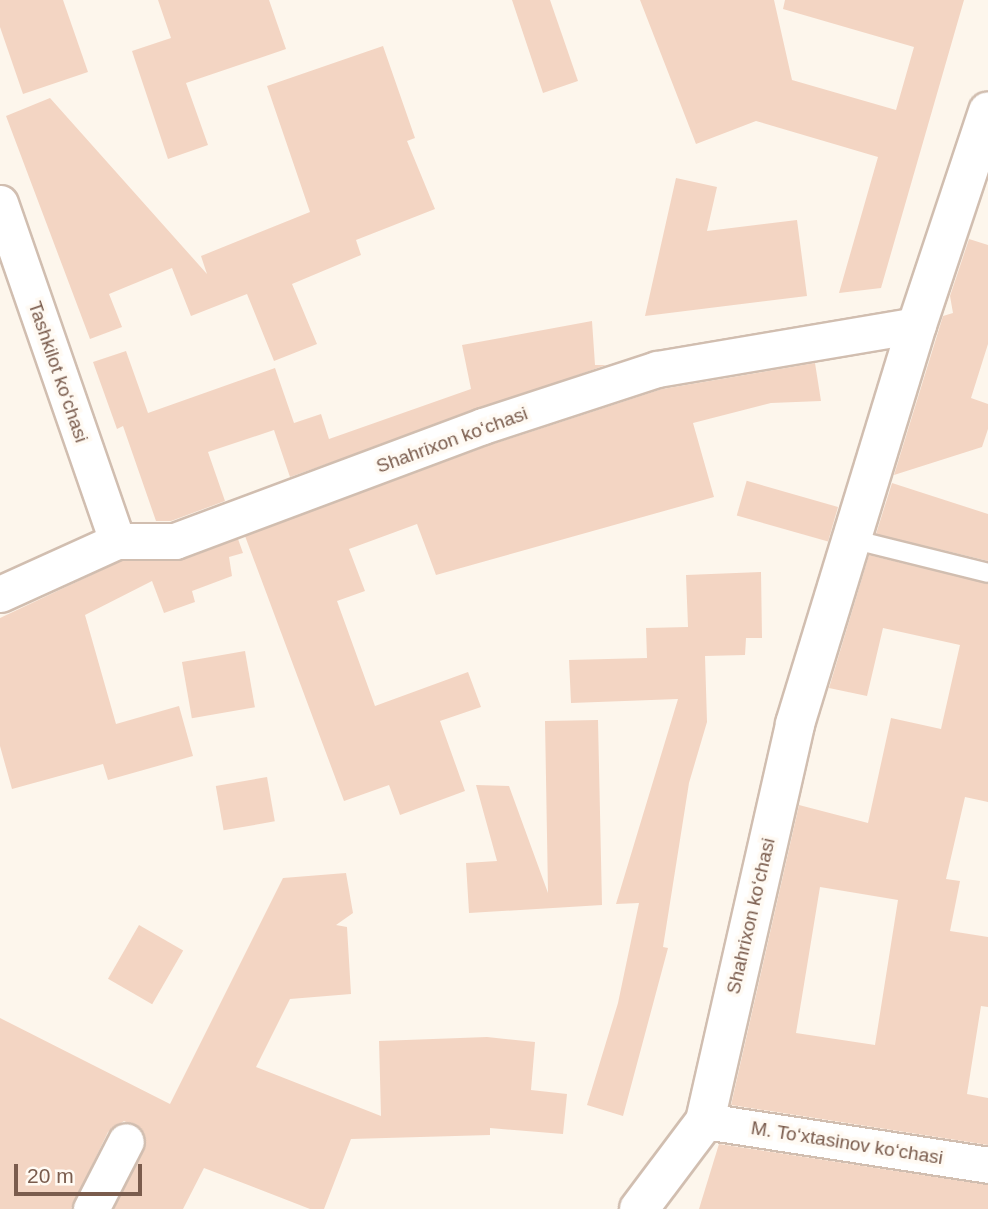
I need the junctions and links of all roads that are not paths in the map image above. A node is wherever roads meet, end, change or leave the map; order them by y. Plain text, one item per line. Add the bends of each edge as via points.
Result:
1 (988, 113) edge
2 (0, 203) edge
3 (917, 325) junction
4 (851, 538) junction
5 (117, 541) junction
6 (988, 573) edge
7 (0, 594) edge
8 (705, 1121) junction
9 (126, 1141) dead end
10 (988, 1165) edge
11 (91, 1209) edge
12 (639, 1209) edge

1 - 3 street, Shahrixon koʻchasi
2 - 5 street, Tashkilot koʻchasi
3 - 4 street, Shahrixon koʻchasi
3 - 5 street, Shahrixon koʻchasi via 657,369 483,426 175,541
4 - 6 lane
4 - 8 street, Shahrixon koʻchasi via 795,724
5 - 7 street, Shahrixon koʻchasi
8 - 10 street, M. Toʻxtasinov koʻchasi
8 - 12 street, Shahrixon koʻchasi
9 - 11 street

